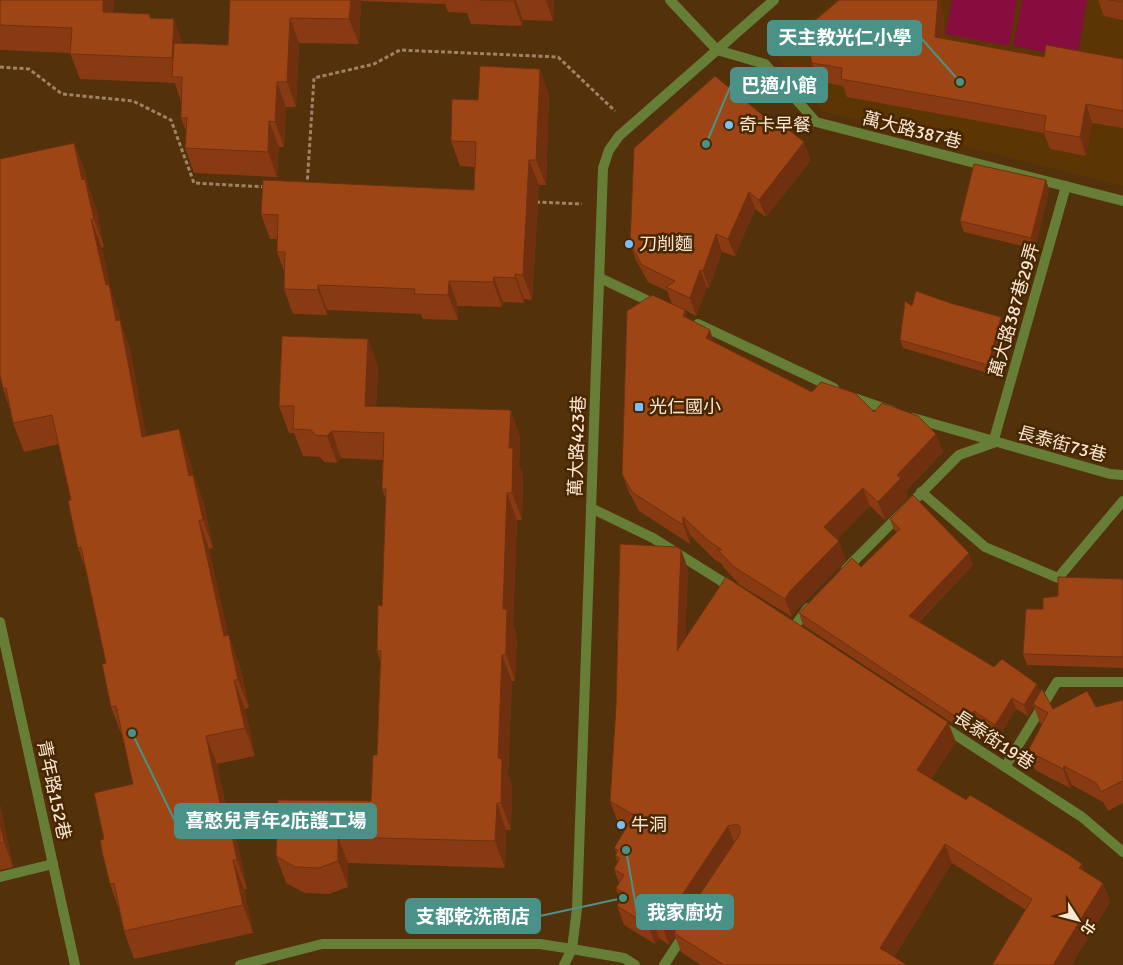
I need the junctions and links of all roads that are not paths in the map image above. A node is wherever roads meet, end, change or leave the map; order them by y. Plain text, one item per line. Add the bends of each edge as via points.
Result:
1 (670, 0) edge
2 (774, 0) edge
3 (718, 50) junction
4 (1066, 186) junction
5 (1123, 201) edge
6 (600, 278) junction
7 (671, 311) edge
8 (689, 320) edge
9 (993, 442) junction
10 (1123, 475) edge
11 (920, 492) junction
12 (1123, 501) edge
13 (591, 508) junction
14 (837, 578) edge
15 (744, 595) edge
16 (816, 600) edge
17 (777, 616) edge
18 (0, 622) edge
19 (1123, 682) edge
20 (932, 719) edge
21 (1005, 767) junction
22 (1123, 852) edge
23 (54, 864) junction
24 (0, 877) edge
25 (691, 924) edge
26 (572, 949) junction
27 (622, 962) edge
28 (75, 965) edge
29 (240, 965) edge
30 (564, 965) edge
31 (636, 965) edge
32 (664, 965) edge

1 - 3 street
2 - 3 street, 萬大路423巷
3 - 4 street, 萬大路387巷 via 764,64 816,122
3 - 6 street, 萬大路423巷 via 618,136 609,150 603,168
4 - 5 street, 萬大路387巷
4 - 9 street, 萬大路387巷29弄
6 - 7 street
6 - 13 street, 萬大路423巷
8 - 9 street, 長泰街73巷 via 859,400
9 - 10 street, 長泰街73巷
9 - 11 street via 959,455
11 - 12 street via 985,547 1058,578
11 - 14 street
13 - 15 street via 653,538
13 - 26 street, 萬大路423巷 via 577,909
16 - 17 street via 798,630
18 - 23 street, 青年路152巷
19 - 21 street via 1057,682
20 - 21 street, 長泰街19巷
21 - 22 street, 長泰街19巷 via 1082,817
23 - 24 street
23 - 28 street, 青年路152巷
25 - 32 street
26 - 27 street
26 - 29 street via 540,944 322,944
26 - 30 street, 萬大路423巷
27 - 31 street

